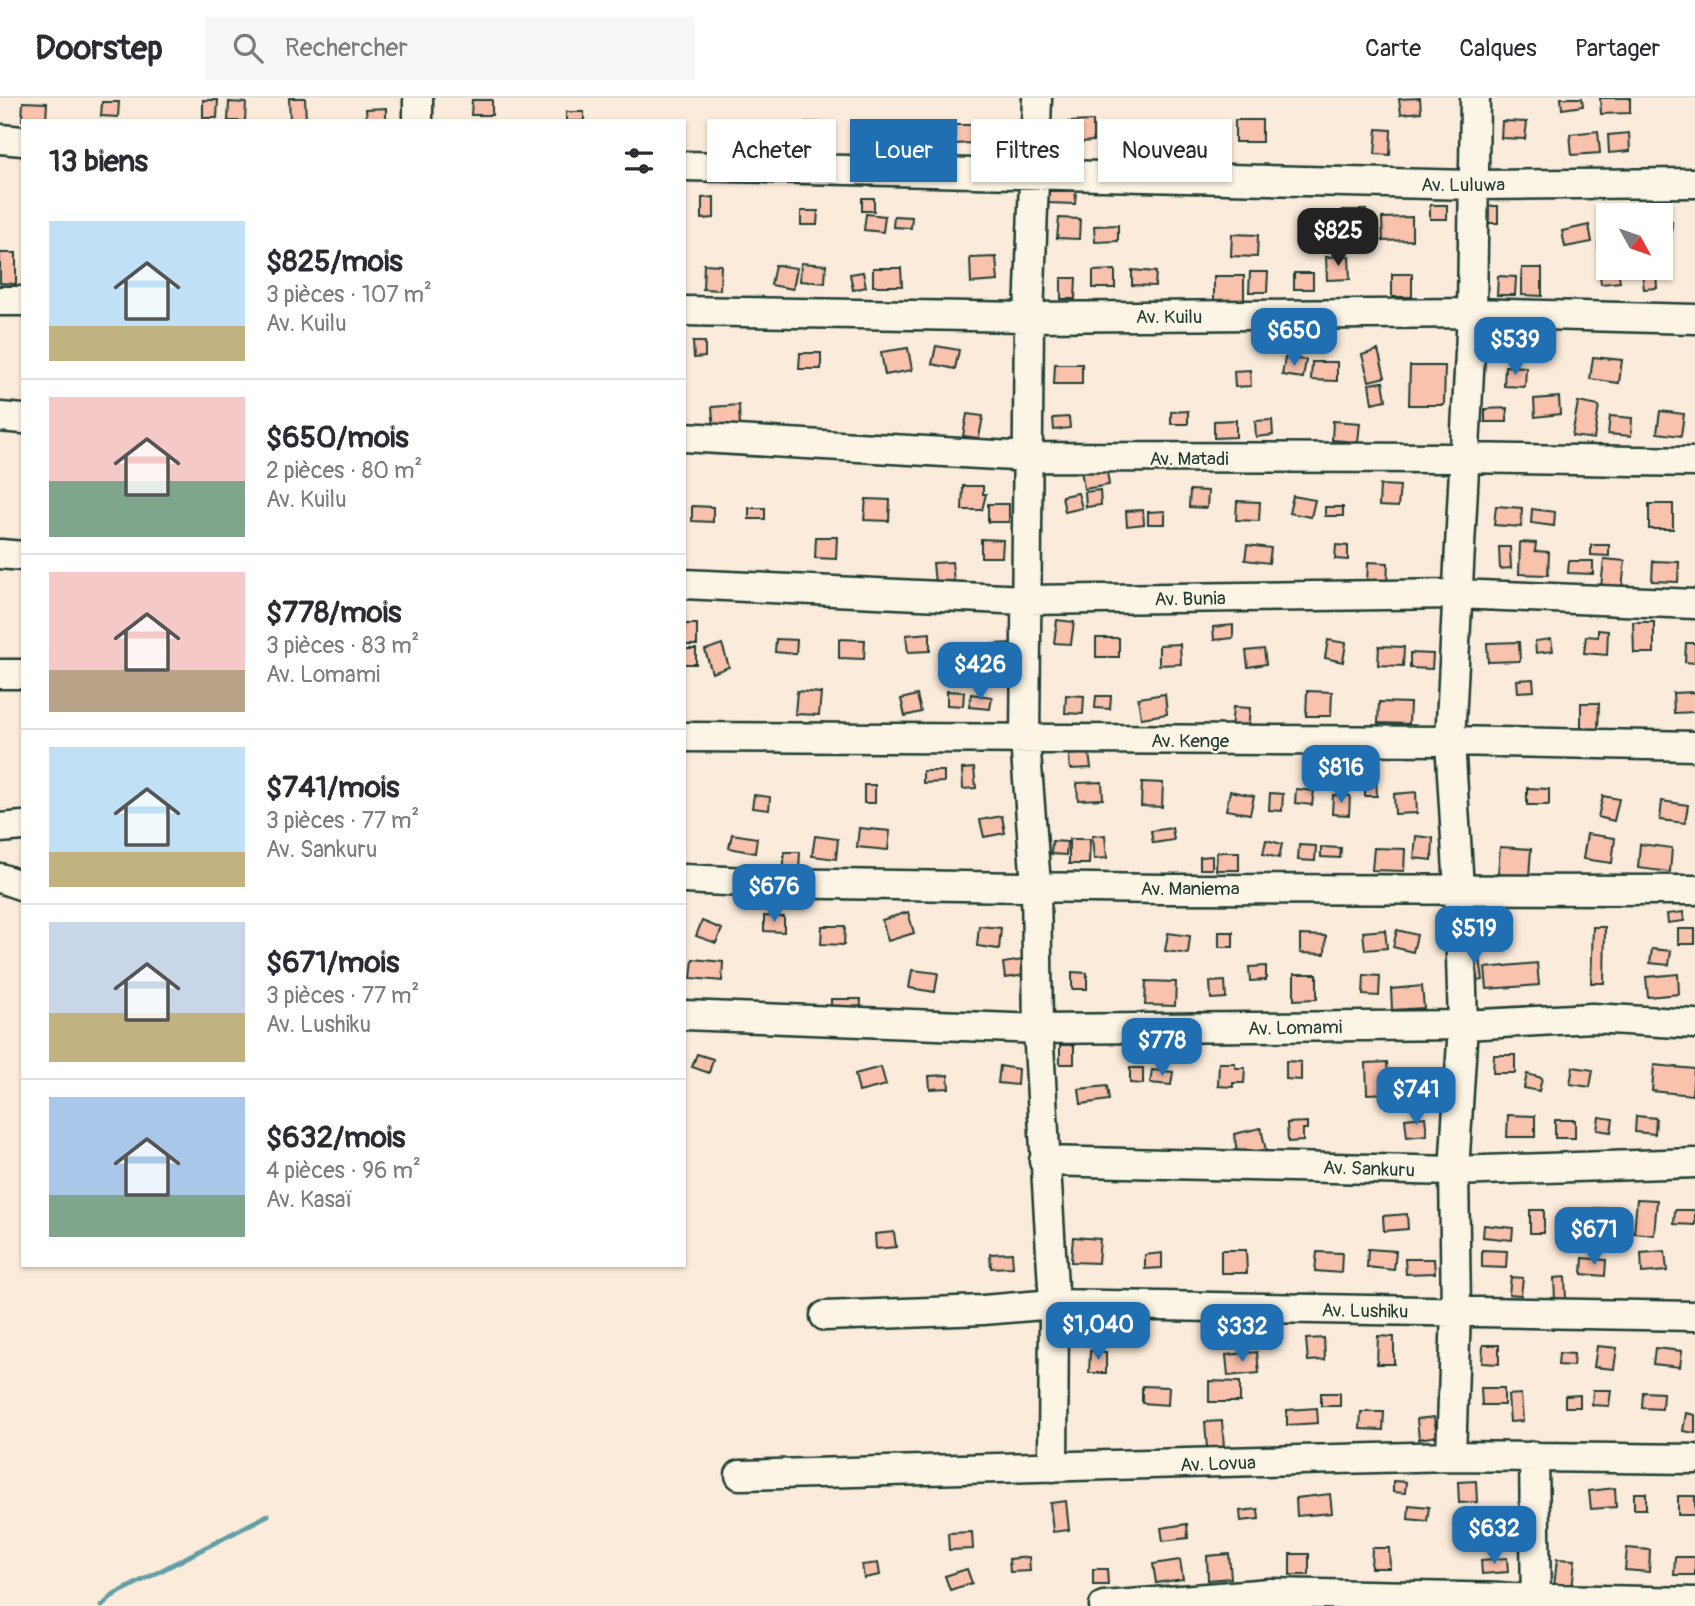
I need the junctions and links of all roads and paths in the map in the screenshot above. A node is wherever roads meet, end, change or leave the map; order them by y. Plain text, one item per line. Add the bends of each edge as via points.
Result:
1 (418, 98) edge
2 (1037, 98) edge
3 (1475, 98) edge
4 (418, 119) edge
5 (1036, 119) edge
6 (0, 139) edge
7 (21, 141) edge
8 (686, 166) edge
9 (971, 174) edge
10 (1084, 177) edge
11 (1032, 182) edge
12 (1695, 183) edge
13 (1473, 185) junction
14 (0, 301) edge
15 (21, 302) edge
16 (686, 311) edge
17 (1472, 313) junction
18 (1029, 317) junction
19 (1695, 319) edge
20 (0, 417) edge
21 (21, 419) edge
22 (686, 437) edge
23 (1029, 457) junction
24 (1465, 458) junction
25 (1695, 462) edge
26 (0, 554) edge
27 (21, 555) edge
28 (686, 584) edge
29 (1456, 594) junction
30 (1026, 600) junction
31 (1695, 604) edge
32 (0, 674) edge
33 (21, 674) edge
34 (686, 737) edge
35 (1025, 740) junction
36 (1450, 741) junction
37 (1695, 746) edge
38 (21, 826) edge
39 (0, 828) edge
40 (0, 878) edge
41 (686, 879) edge
42 (21, 885) edge
43 (1036, 885) junction
44 (1459, 888) junction
45 (1695, 890) edge
46 (686, 1015) edge
47 (1695, 1024) edge
48 (1463, 1025) junction
49 (1038, 1029) junction
50 (1044, 1161) junction
51 (1695, 1163) edge
52 (1454, 1171) junction
53 (1054, 1304) junction
54 (1456, 1311) junction
55 (825, 1316) dead end
56 (1695, 1316) edge
57 (1451, 1456) junction
58 (1534, 1456) junction
59 (1695, 1459) edge
60 (1053, 1467) junction
61 (740, 1475) dead end
62 (1695, 1602) edge
63 (1536, 1603) edge
64 (1104, 1606) edge

1 - 4 street
2 - 5 street
3 - 13 street
6 - 7 street
8 - 9 street, Av. Luluwa
10 - 13 street, Av. Luluwa
11 - 18 street
12 - 13 street, Av. Luluwa
13 - 17 street
14 - 15 street
16 - 18 street, Av. Kuilu
17 - 18 street, Av. Kuilu
17 - 19 street, Av. Kuilu
17 - 24 street
18 - 23 street
20 - 21 street
22 - 23 street, Av. Matadi
23 - 24 street, Av. Matadi
23 - 30 street
24 - 25 street, Av. Matadi
24 - 29 street
26 - 27 street
28 - 30 street, Av. Bunia
29 - 30 street, Av. Bunia
29 - 31 street, Av. Bunia
29 - 36 street
30 - 35 street
32 - 33 street
34 - 35 street, Av. Kenge
35 - 36 street, Av. Kenge
35 - 43 street
36 - 37 street, Av. Kenge
36 - 44 street
38 - 39 street
40 - 42 street
41 - 43 street, Av. Maniema
43 - 44 street, Av. Maniema
43 - 49 street
44 - 45 street, Av. Maniema
44 - 48 street
46 - 49 street, Av. Lomami
47 - 48 street, Av. Lomami via 1592,1018
48 - 49 street, Av. Lomami
48 - 52 street
49 - 50 street
50 - 52 street, Av. Sankuru
50 - 53 street
51 - 52 street, Av. Sankuru
52 - 54 street
53 - 54 street, Av. Lushiku
53 - 55 street, Av. Lushiku
53 - 60 street
54 - 56 street, Av. Lushiku
54 - 57 street
57 - 58 street, Av. Lovua
57 - 60 street, Av. Lovua
58 - 59 street, Av. Lovua
58 - 63 street
60 - 61 street, Av. Lovua
62 - 63 street
63 - 64 street via 1270,1593

